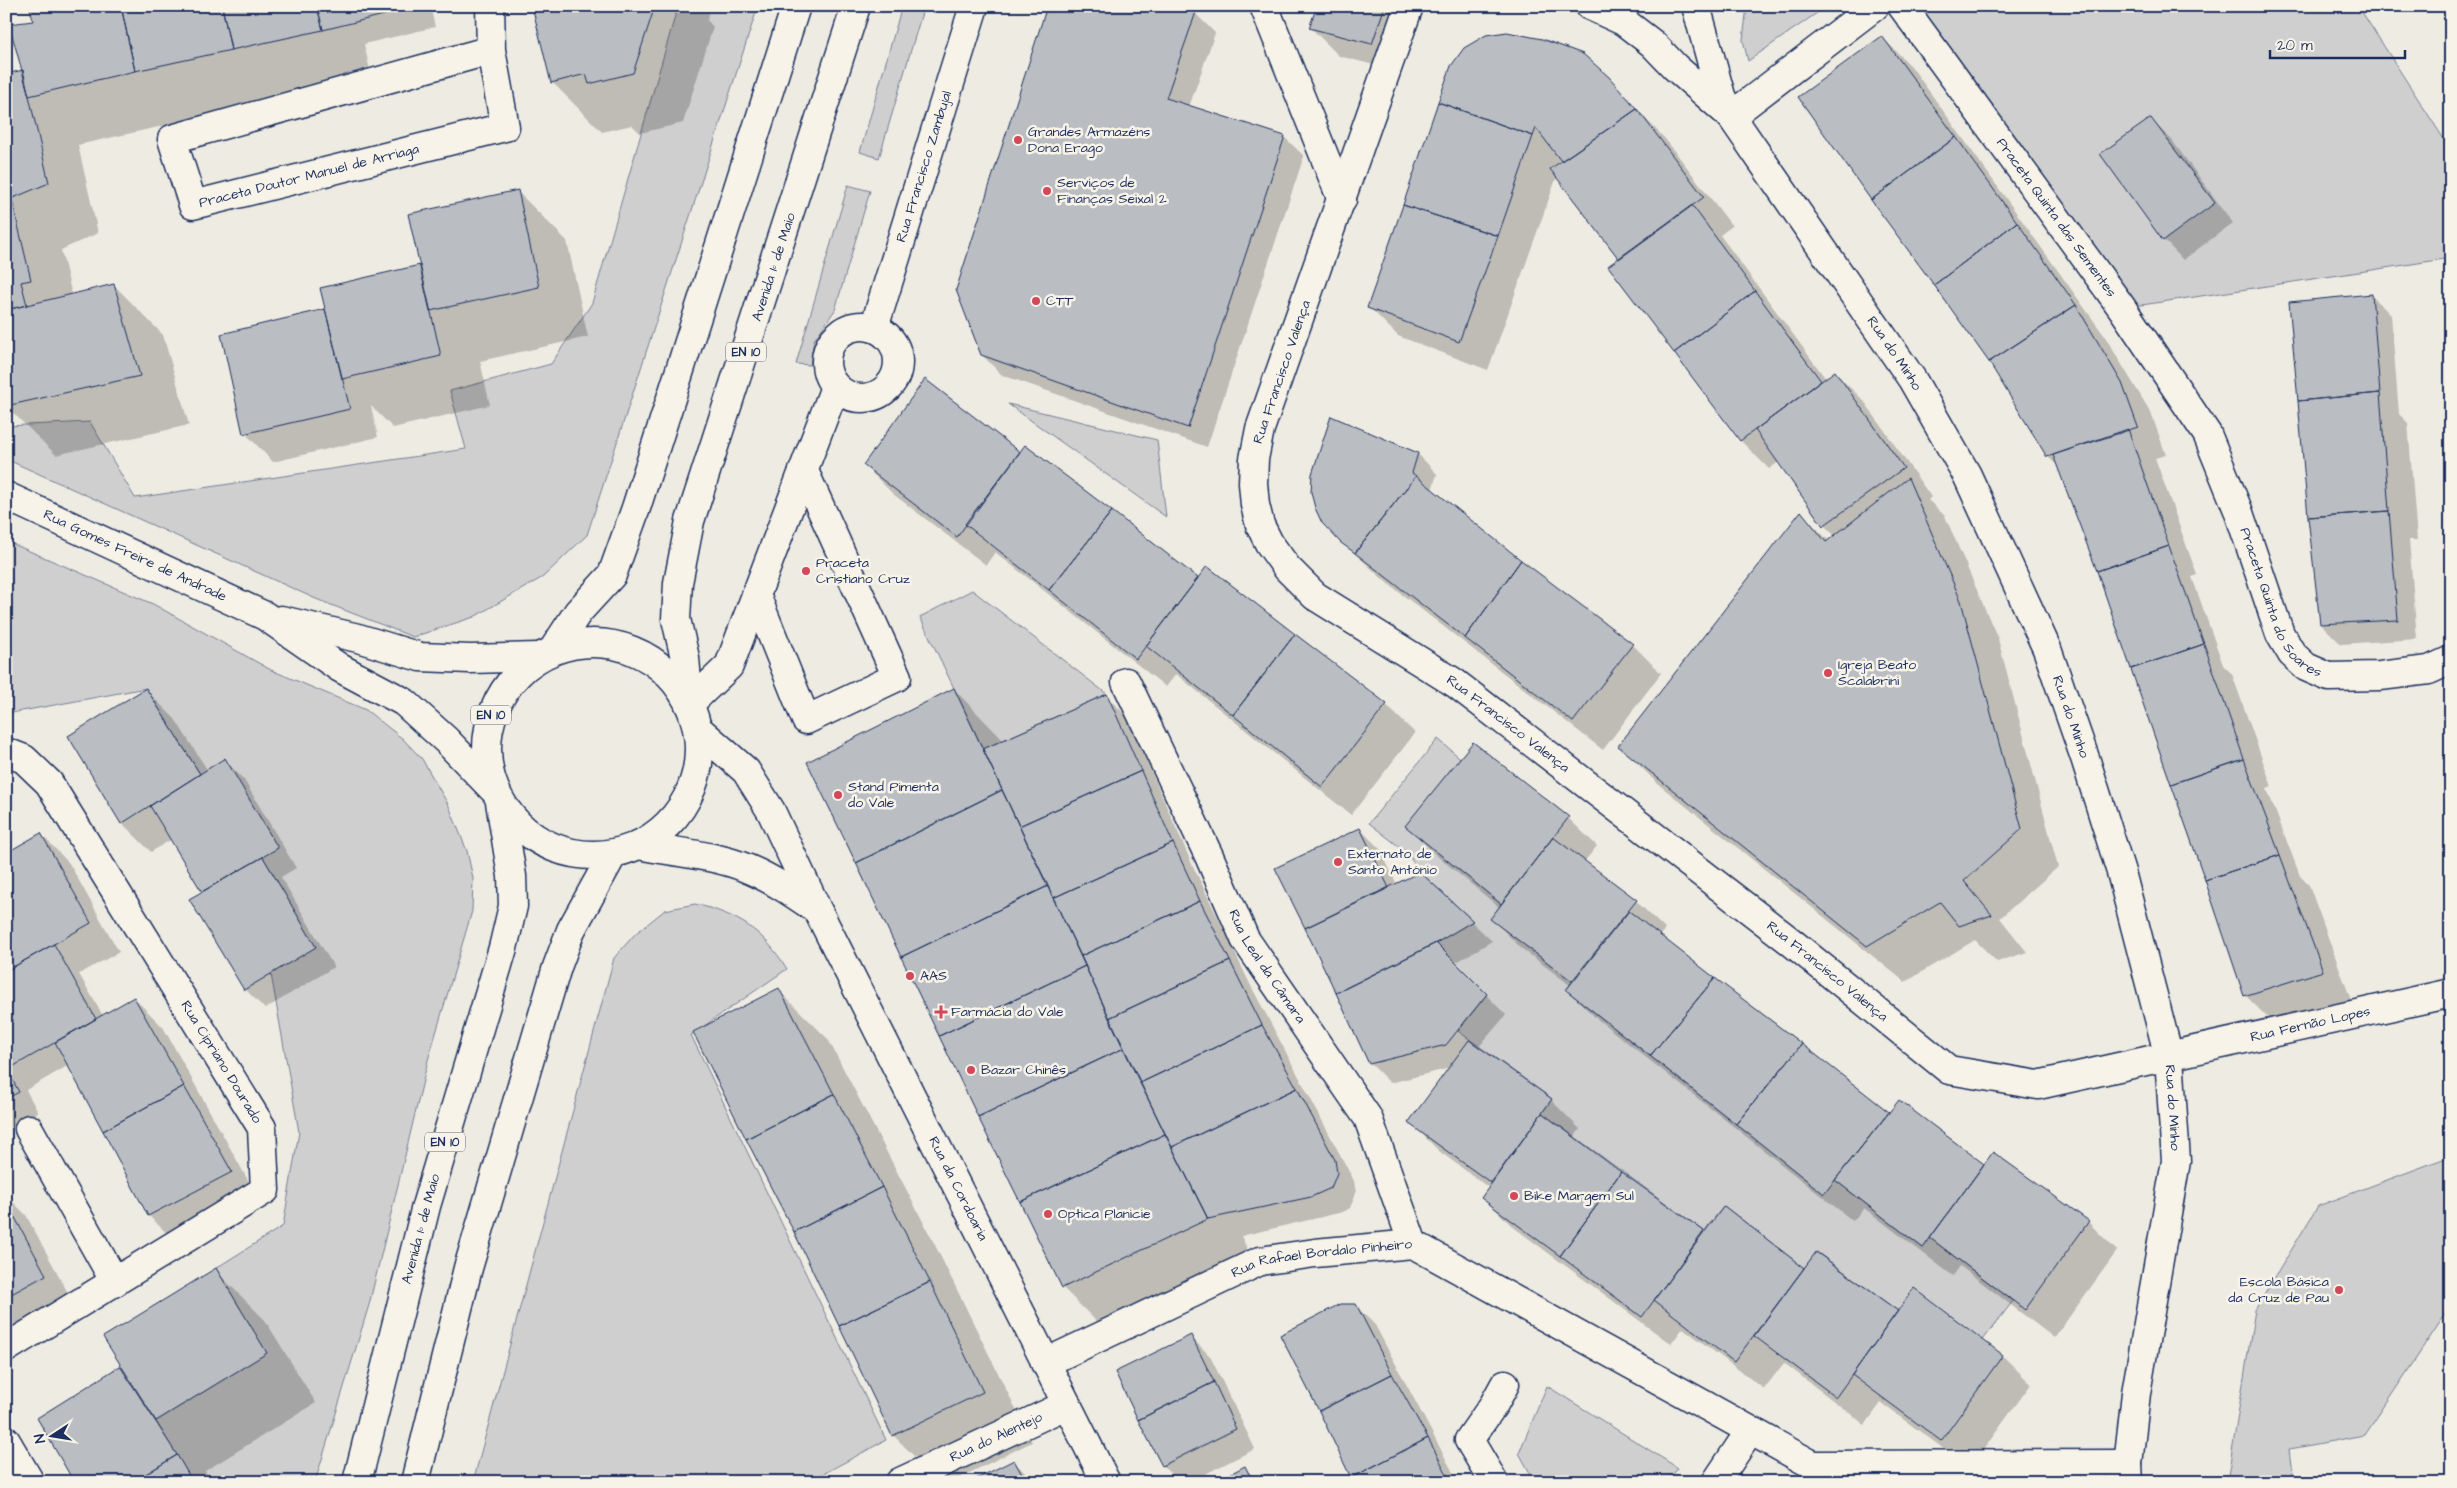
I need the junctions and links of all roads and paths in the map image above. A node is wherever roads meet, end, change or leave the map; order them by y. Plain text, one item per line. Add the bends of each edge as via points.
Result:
1 (490, 6) edge
2 (796, 6) edge
3 (856, 6) edge
4 (974, 6) edge
5 (1264, 6) edge
6 (1409, 6) edge
7 (1590, 6) edge
8 (1875, 6) edge
9 (1902, 6) edge
10 (1704, 14) edge
11 (491, 50) junction
12 (1731, 116) junction
13 (1342, 200) junction
14 (874, 328) junction
15 (835, 387) junction
16 (2207, 434) joint
17 (804, 471) junction
18 (6, 496) edge
19 (756, 596) junction
20 (265, 616) junction
21 (545, 653) junction
22 (2451, 660) edge
23 (1126, 682) dead end
24 (693, 716) junction
25 (6, 752) edge
26 (497, 795) junction
27 (639, 845) junction
28 (613, 854) junction
29 (813, 903) junction
30 (2451, 993) edge
31 (2169, 1057) junction
32 (29, 1129) dead end
33 (1413, 1244) junction
34 (115, 1282) junction
35 (6, 1348) edge
36 (1045, 1363) junction
37 (1505, 1384) dead end
38 (1066, 1405) junction
39 (1750, 1431) junction
40 (6, 1441) edge
41 (2129, 1473) edge
42 (30, 1482) edge
43 (357, 1482) edge
44 (415, 1482) edge
45 (900, 1482) edge
46 (1106, 1482) edge
47 (1494, 1482) edge
48 (1716, 1482) edge

1 - 11 street
2 - 21 street, EN 10 via 612,575
3 - 24 street, Avenida 1º de Maio / EN 10 via 690,521 678,582 676,619
4 - 14 street, Rua Francisco Zambujal
5 - 13 street
6 - 13 street, Rua Francisco Valença
7 - 12 street via 1622,21 1653,44
8 - 12 street
9 - 16 street, Praceta Quinta das Sementes via 2122,308
10 - 12 street, Rua do Minho via 1721,96
11 - 11 street, Praceta Doutor Manuel de Arriaga via 172,139 192,205 505,127
12 - 31 street, Rua do Minho via 1912,379 1967,475 2047,649 2086,761 2121,872
13 - 31 street, Rua Francisco Valença via 1263,420 1254,459 1255,505 1260,525 1287,568 1315,596 1455,683 1790,941 1949,1070 2038,1085
14 - 15 street via 850,328 832,342 826,365
14 - 15 street via 885,334 898,354 897,371 889,387 868,398 856,398
15 - 17 street
16 - 22 street, Praceta Quinta do Soares via 2238,510 2280,634 2292,654 2306,667 2329,677 2380,676 2429,670
17 - 19 street
17 - 19 street via 897,677 806,720
18 - 20 street, Rua Gomes Freire de Andrade
19 - 24 street via 729,666
20 - 21 street via 358,638 420,657 470,659
20 - 26 street via 340,668 404,702 446,740
21 - 24 street, EN 10 via 579,643 606,642 632,650 656,663 675,682
21 - 26 street, EN 10 via 509,682 492,714 486,752
23 - 33 street, Rua Leal da Câmara via 1210,856 1245,939 1368,1118
24 - 27 street, EN 10 via 699,756 694,784 681,809 662,830
24 - 29 street, Rua da Cordoaria via 746,771 771,811
25 - 34 street, Rua Cipriano Dourado via 24,759 48,783 262,1128 265,1190
26 - 28 street, EN 10 via 520,828 548,846 580,856
26 - 43 street, Avenida 1º de Maio / EN 10 via 512,876 513,906 426,1206
27 - 28 street, EN 10
27 - 29 street via 745,867
28 - 44 street via 571,930 557,967 468,1268
29 - 36 street, Rua da Cordoaria
30 - 31 street, Rua Fernão Lopes
31 - 41 street, Rua do Minho via 2176,1162 2136,1393
32 - 34 street
33 - 36 street, Rua Rafael Bordalo Pinheiro via 1260,1262
33 - 39 street, Rua Rafael Bordalo Pinheiro
34 - 35 street, Rua Cipriano Dourado
36 - 38 street, Rua da Cordoaria
37 - 47 street via 1469,1440
38 - 45 street, Rua do Alentejo
38 - 46 street, Rua da Cordoaria
39 - 41 street, Rua Rafael Bordalo Pinheiro via 1813,1465
39 - 48 street
40 - 42 street

